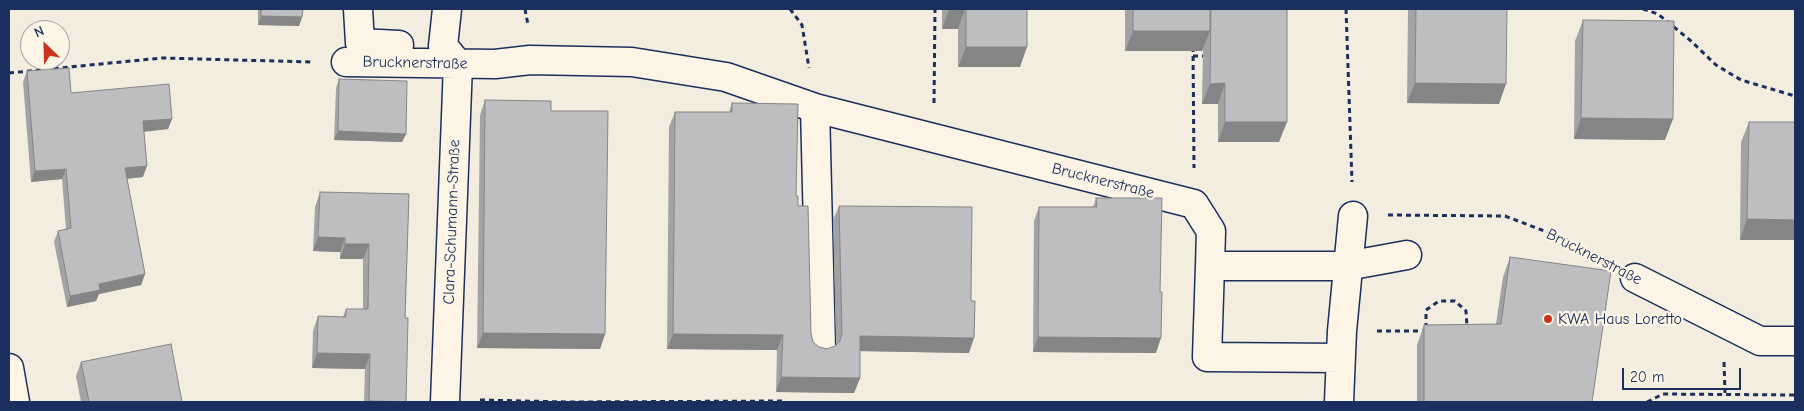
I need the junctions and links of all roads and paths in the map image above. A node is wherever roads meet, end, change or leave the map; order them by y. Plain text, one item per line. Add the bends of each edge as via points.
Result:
1 (358, 9) edge
2 (446, 9) edge
3 (790, 9) edge
4 (935, 9) edge
5 (1346, 9) edge
6 (1643, 9) edge
7 (1193, 46) edge
8 (451, 55) junction
9 (1193, 56) junction
10 (1203, 56) dead end
11 (346, 62) joint
12 (9, 73) edge
13 (1795, 96) edge
14 (815, 108) junction
15 (934, 139) junction
16 (1194, 204) junction
17 (1353, 216) junction
18 (1407, 255) dead end
19 (1210, 266) junction
20 (1347, 266) junction
21 (1635, 278) joint
22 (1342, 331) junction
23 (1426, 332) junction
24 (1433, 332) edge
25 (1468, 334) edge
26 (1795, 341) edge
27 (821, 348) edge
28 (1340, 358) junction
29 (9, 368) edge
30 (1795, 395) edge
31 (445, 401) edge
32 (786, 401) dead end
33 (15, 402) edge
34 (567, 402) edge
35 (722, 402) edge
36 (1339, 402) edge
37 (1647, 402) edge

1 - 8 street via 360,43
2 - 8 street, Clara-Schumann-Straße
3 - 14 path via 802,25
4 - 15 path
5 - 17 path
6 - 13 path via 1658,14 1716,65 1741,80
7 - 9 path
8 - 11 street, Brucknerstraße
8 - 14 street, Brucknerstraße via 495,64 530,60 632,62 726,77
8 - 31 street, Clara-Schumann-Straße
9 - 10 path
9 - 16 path
11 - 12 path, Brucknerstraße via 162,58
14 - 15 street, Brucknerstraße
14 - 27 street
15 - 16 street, Brucknerstraße
16 - 19 street via 1211,231
17 - 20 street
17 - 21 path, Brucknerstraße via 1505,216 1568,240
18 - 20 street
19 - 20 street
19 - 28 street via 1207,357
20 - 22 street
21 - 26 street, Brucknerstraße via 1760,341
22 - 23 path
22 - 28 street
23 - 24 path
23 - 25 path via 1426,310 1439,301 1455,301 1466,311
28 - 36 street
29 - 33 street
30 - 37 path via 1662,394
31 - 34 path
32 - 35 path
34 - 35 path

